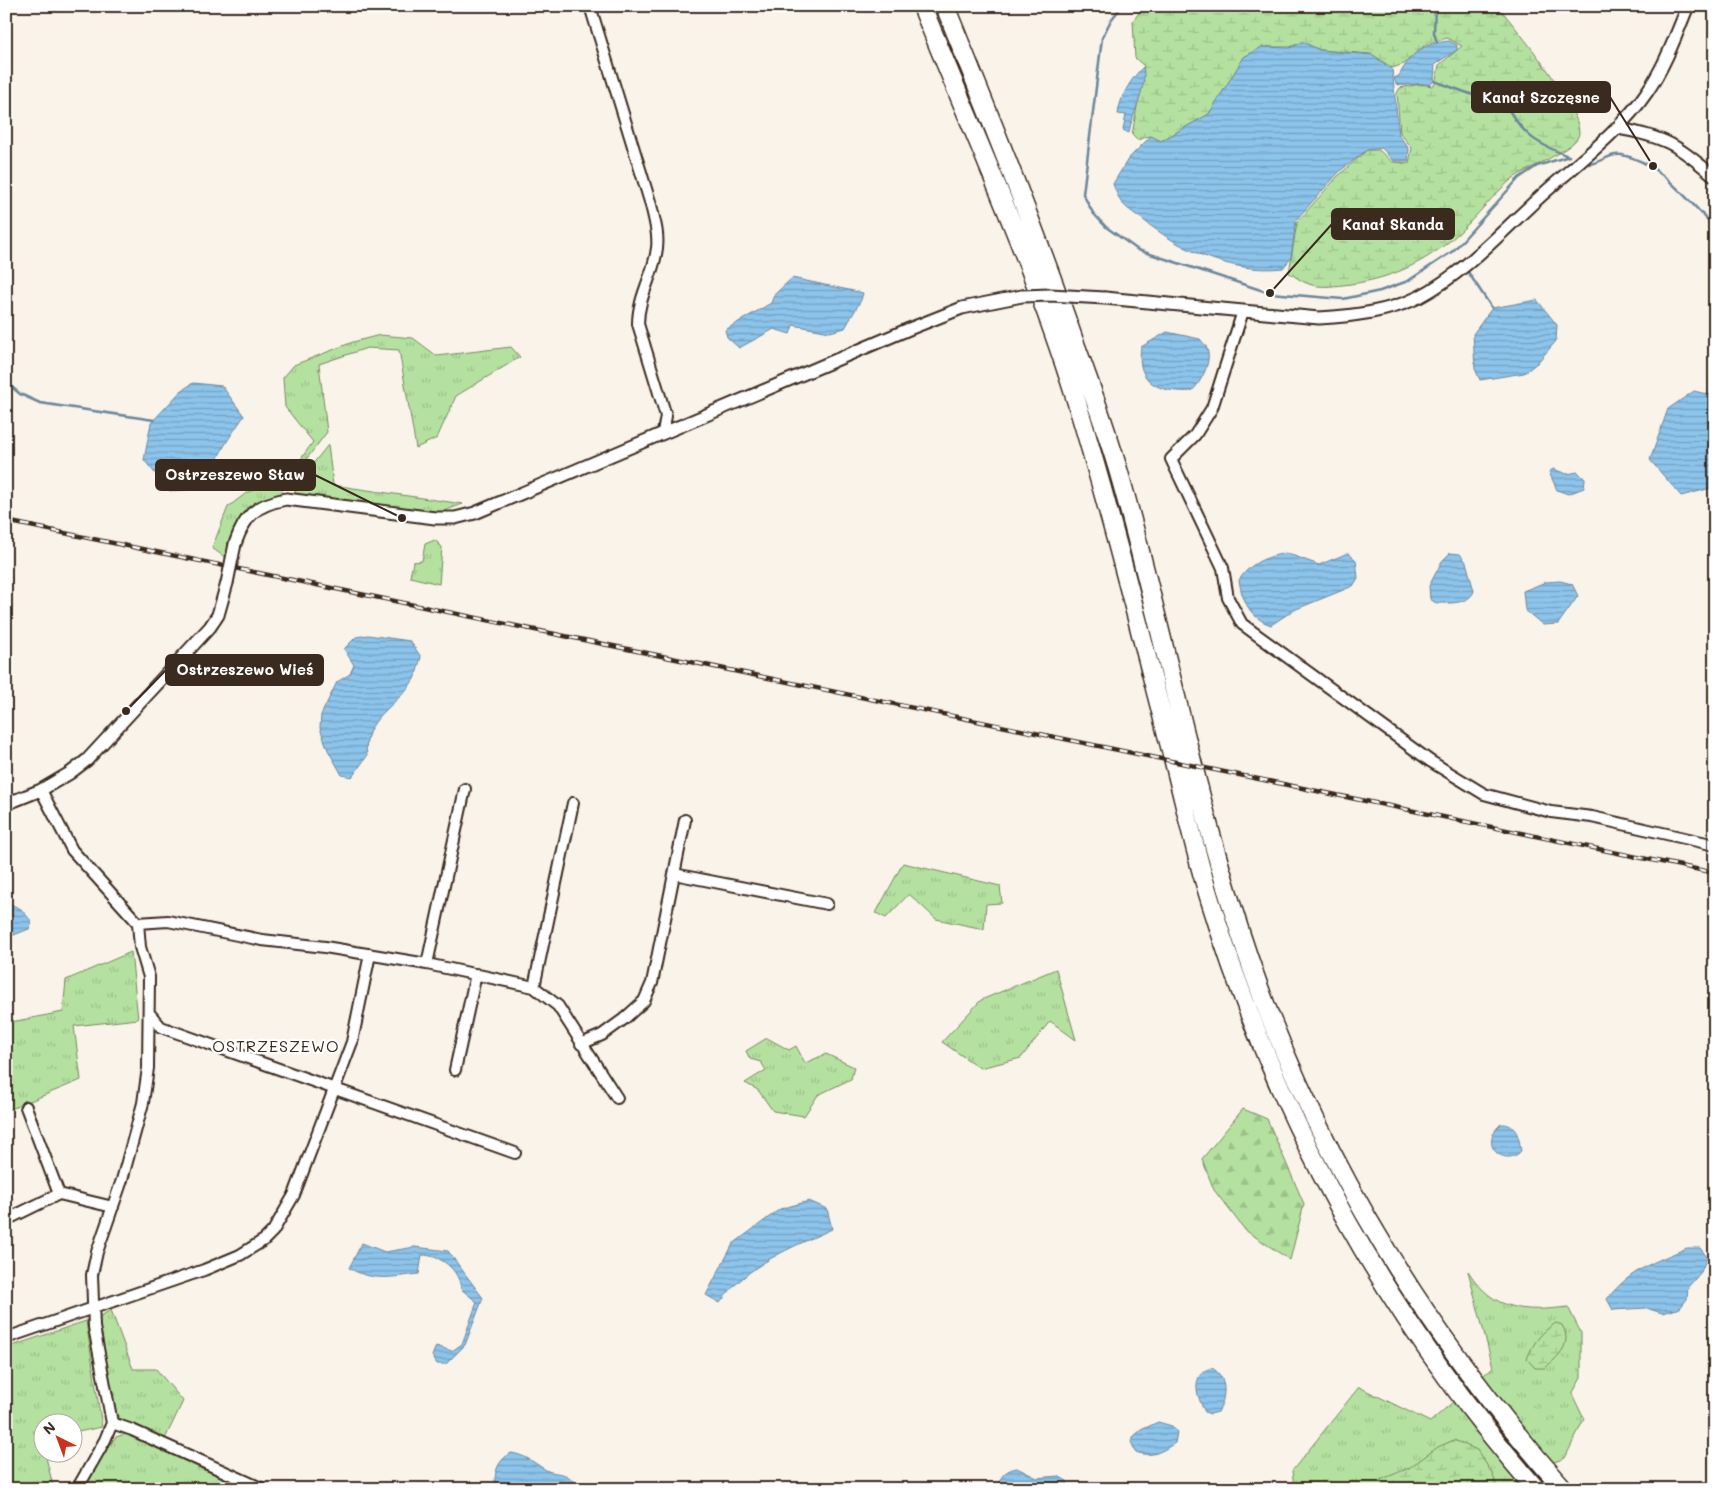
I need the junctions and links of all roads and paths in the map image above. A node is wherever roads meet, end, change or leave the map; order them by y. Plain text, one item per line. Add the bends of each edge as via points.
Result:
1 (590, 6) edge
2 (922, 6) edge
3 (945, 6) edge
4 (1688, 6) edge
5 (1616, 128) junction
6 (1715, 177) edge
7 (1243, 311) junction
8 (663, 432) junction
9 (465, 789) dead end
10 (41, 790) junction
11 (573, 803) dead end
12 (6, 804) edge
13 (685, 820) dead end
14 (1715, 845) edge
15 (674, 874) junction
16 (827, 904) dead end
17 (138, 923) junction
18 (370, 954) junction
19 (426, 964) junction
20 (476, 974) junction
21 (534, 987) junction
22 (149, 1013) junction
23 (581, 1044) junction
24 (455, 1070) dead end
25 (333, 1087) junction
26 (617, 1098) dead end
27 (26, 1107) dead end
28 (515, 1153) dead end
29 (59, 1194) junction
30 (112, 1207) junction
31 (6, 1220) edge
32 (92, 1308) junction
33 (6, 1338) edge
34 (112, 1423) junction
35 (77, 1489) edge
36 (263, 1489) edge
37 (1536, 1489) edge
38 (1564, 1489) edge

1 - 8 street via 657,231 655,260 640,300 638,324 666,416
2 - 37 highway via 988,162 1076,400 1126,574 1191,832 1228,955 1252,1021 1286,1103 1355,1238 1472,1412
3 - 38 highway via 1026,206 1120,476 1211,833 1268,1011 1304,1097 1346,1181 1396,1267 1441,1337
4 - 5 street via 1662,67 1646,93
5 - 6 street via 1651,135 1680,147
5 - 7 street via 1458,271 1419,297 1383,310 1352,316 1319,318
7 - 8 street, bridge via 1050,294 997,300 953,312
7 - 14 street via 1212,408 1194,435 1171,459 1223,568 1228,598 1242,624 1430,761 1484,794 1551,812
8 - 10 street, bridge via 474,513 455,518 286,499 267,503 246,519 235,544 218,615 210,628 96,751 70,773
9 - 19 street
10 - 12 street
10 - 17 street via 72,850
11 - 21 street
13 - 15 street
15 - 16 street
15 - 23 street via 652,983 644,1001 602,1035
17 - 18 street via 168,921 262,940
17 - 22 street via 140,947 149,976
18 - 19 street
18 - 25 street via 352,1042
19 - 20 street
20 - 21 street
20 - 24 street
21 - 23 street via 558,1006
22 - 25 street via 161,1026
22 - 30 street via 148,1068 143,1103
23 - 26 street
25 - 28 street
25 - 32 street via 294,1196 274,1231 240,1255 141,1294
27 - 29 street
29 - 30 street
29 - 31 street
30 - 32 street via 92,1275
32 - 33 street
32 - 34 street
34 - 35 street via 106,1440
34 - 36 street

